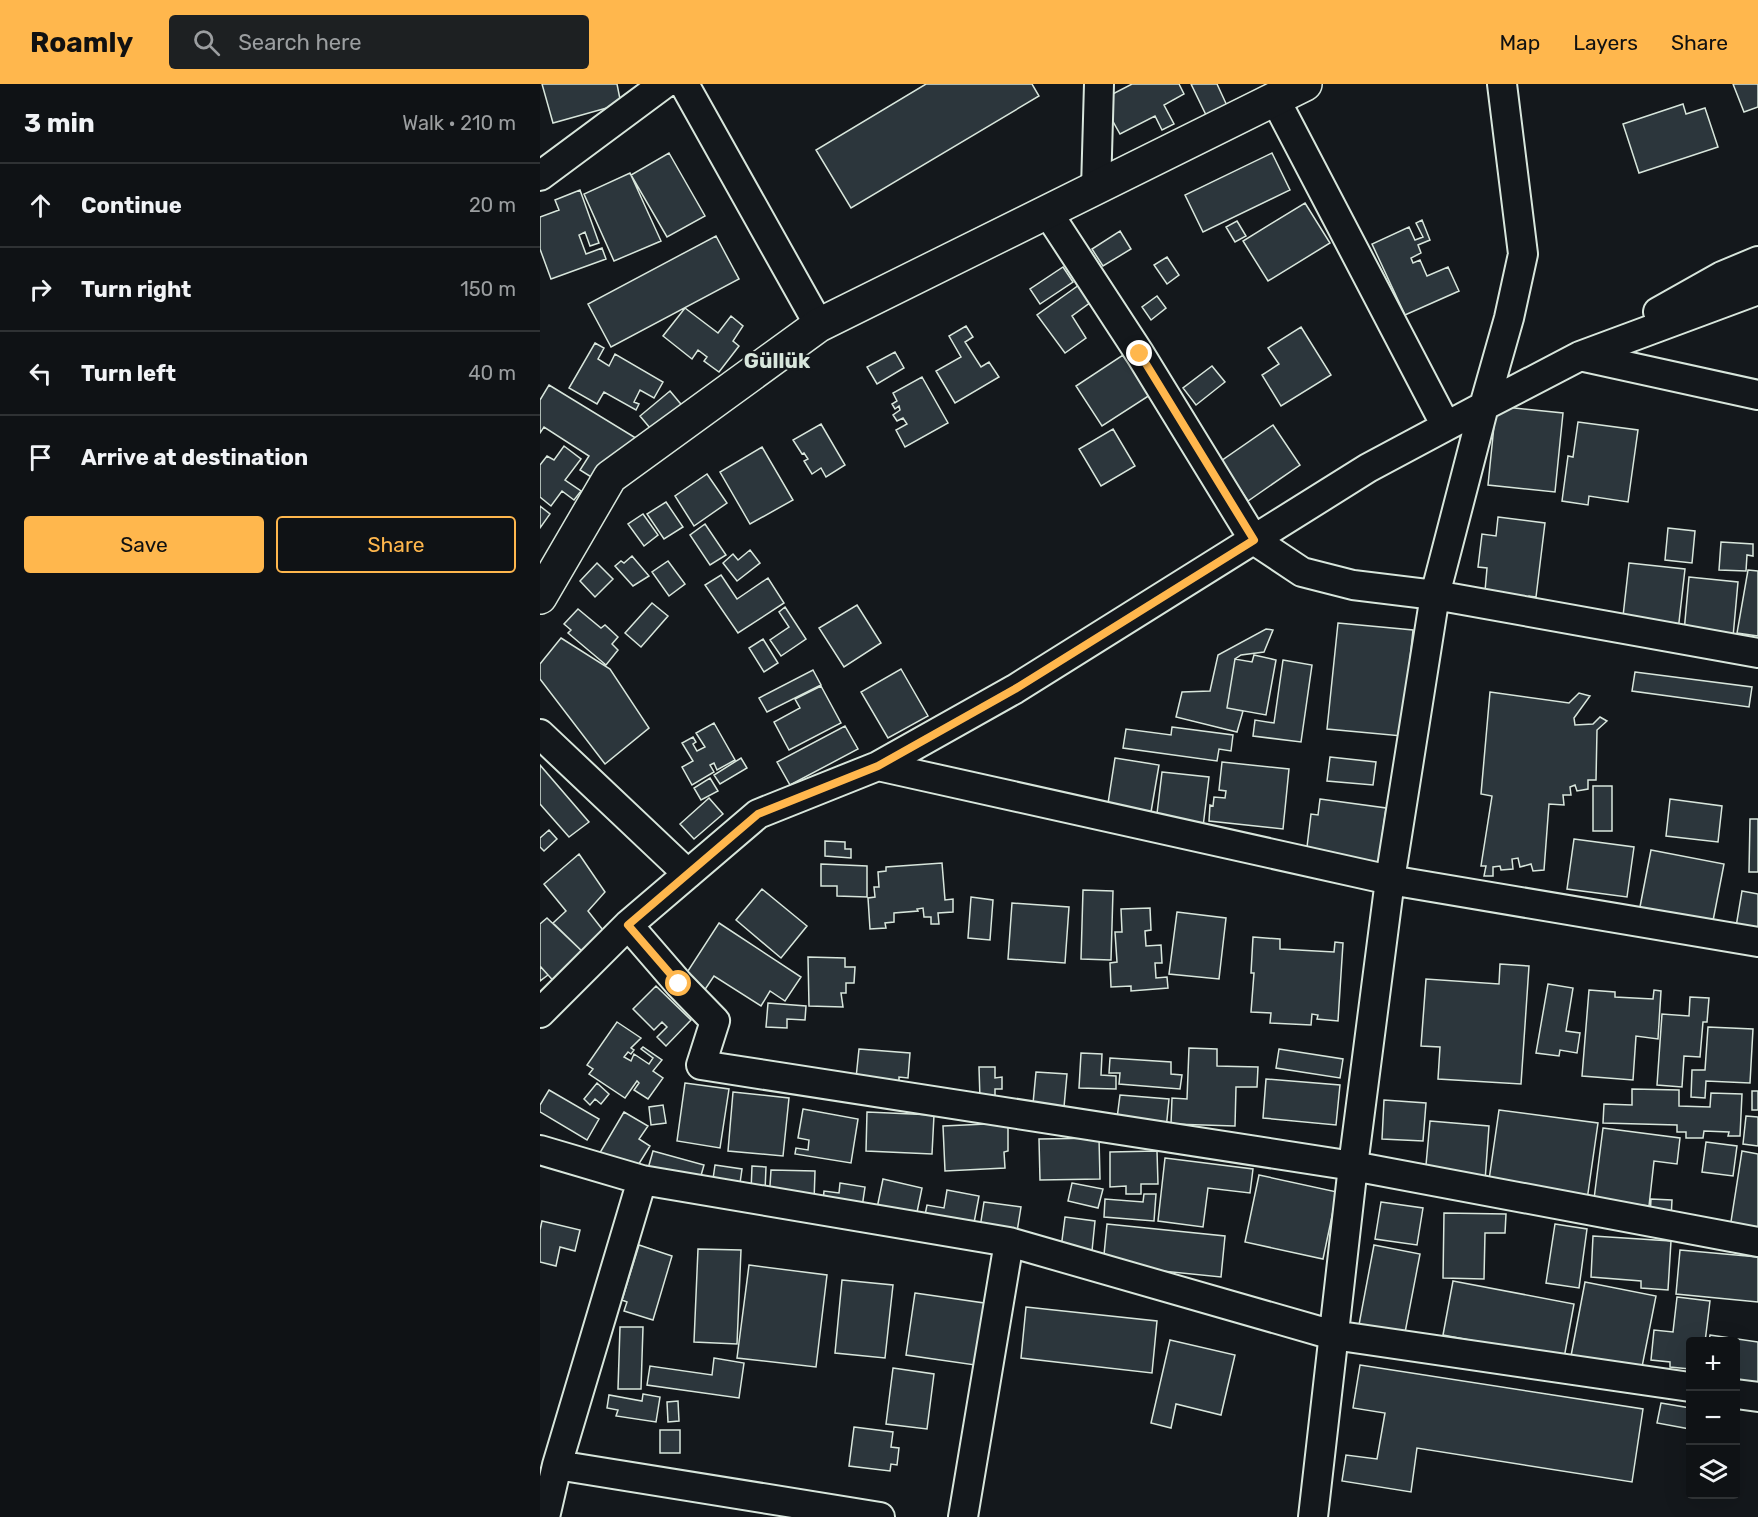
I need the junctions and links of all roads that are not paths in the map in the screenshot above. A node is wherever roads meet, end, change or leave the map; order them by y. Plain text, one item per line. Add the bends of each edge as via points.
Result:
1 (664, 84) edge
2 (684, 84) edge
3 (1099, 84) edge
4 (1305, 84) edge
5 (1502, 84) edge
6 (1275, 99) junction
7 (540, 177) edge
8 (1096, 189) junction
9 (1048, 213) junction
10 (1758, 261) edge
11 (1758, 290) edge
12 (819, 325) junction
13 (1580, 356) junction
14 (1758, 395) edge
15 (1484, 406) junction
16 (1446, 426) junction
17 (1254, 540) junction
18 (1435, 595) junction
19 (540, 597) edge
20 (1758, 653) edge
21 (540, 734) edge
22 (878, 766) junction
23 (688, 874) junction
24 (1390, 880) junction
25 (628, 925) junction
26 (1758, 942) edge
27 (540, 1012) edge
28 (540, 1150) edge
29 (1353, 1166) junction
30 (642, 1180) junction
31 (1009, 1242) junction
32 (1758, 1242) edge
33 (1333, 1335) junction
34 (1686, 1386) edge
35 (1740, 1395) edge
36 (1758, 1397) edge
37 (557, 1465) junction
38 (545, 1517) edge
39 (880, 1517) edge
40 (963, 1517) edge
41 (1313, 1517) edge

1 - 7 street
2 - 12 street
3 - 8 street
4 - 6 street
5 - 15 street via 1523,254
6 - 8 street
6 - 16 street
8 - 9 street
9 - 12 street
9 - 17 street
10 - 13 street via 1722,276
11 - 13 street
12 - 19 street via 610,477
13 - 14 street
13 - 15 street
15 - 16 street
15 - 18 street
16 - 17 street via 1368,468
17 - 18 street via 1302,572 1353,585
17 - 22 street via 1015,689
18 - 20 street
18 - 24 street
21 - 23 street
22 - 23 street via 758,814
22 - 24 street
23 - 25 street
24 - 26 street
24 - 29 street
25 - 27 street
25 - 29 street via 715,1021 700,1065
28 - 30 street
29 - 32 street
29 - 33 street
30 - 31 street
30 - 37 street
31 - 33 street
31 - 40 street
33 - 34 street
33 - 41 street
35 - 36 street
37 - 38 street
37 - 39 street

